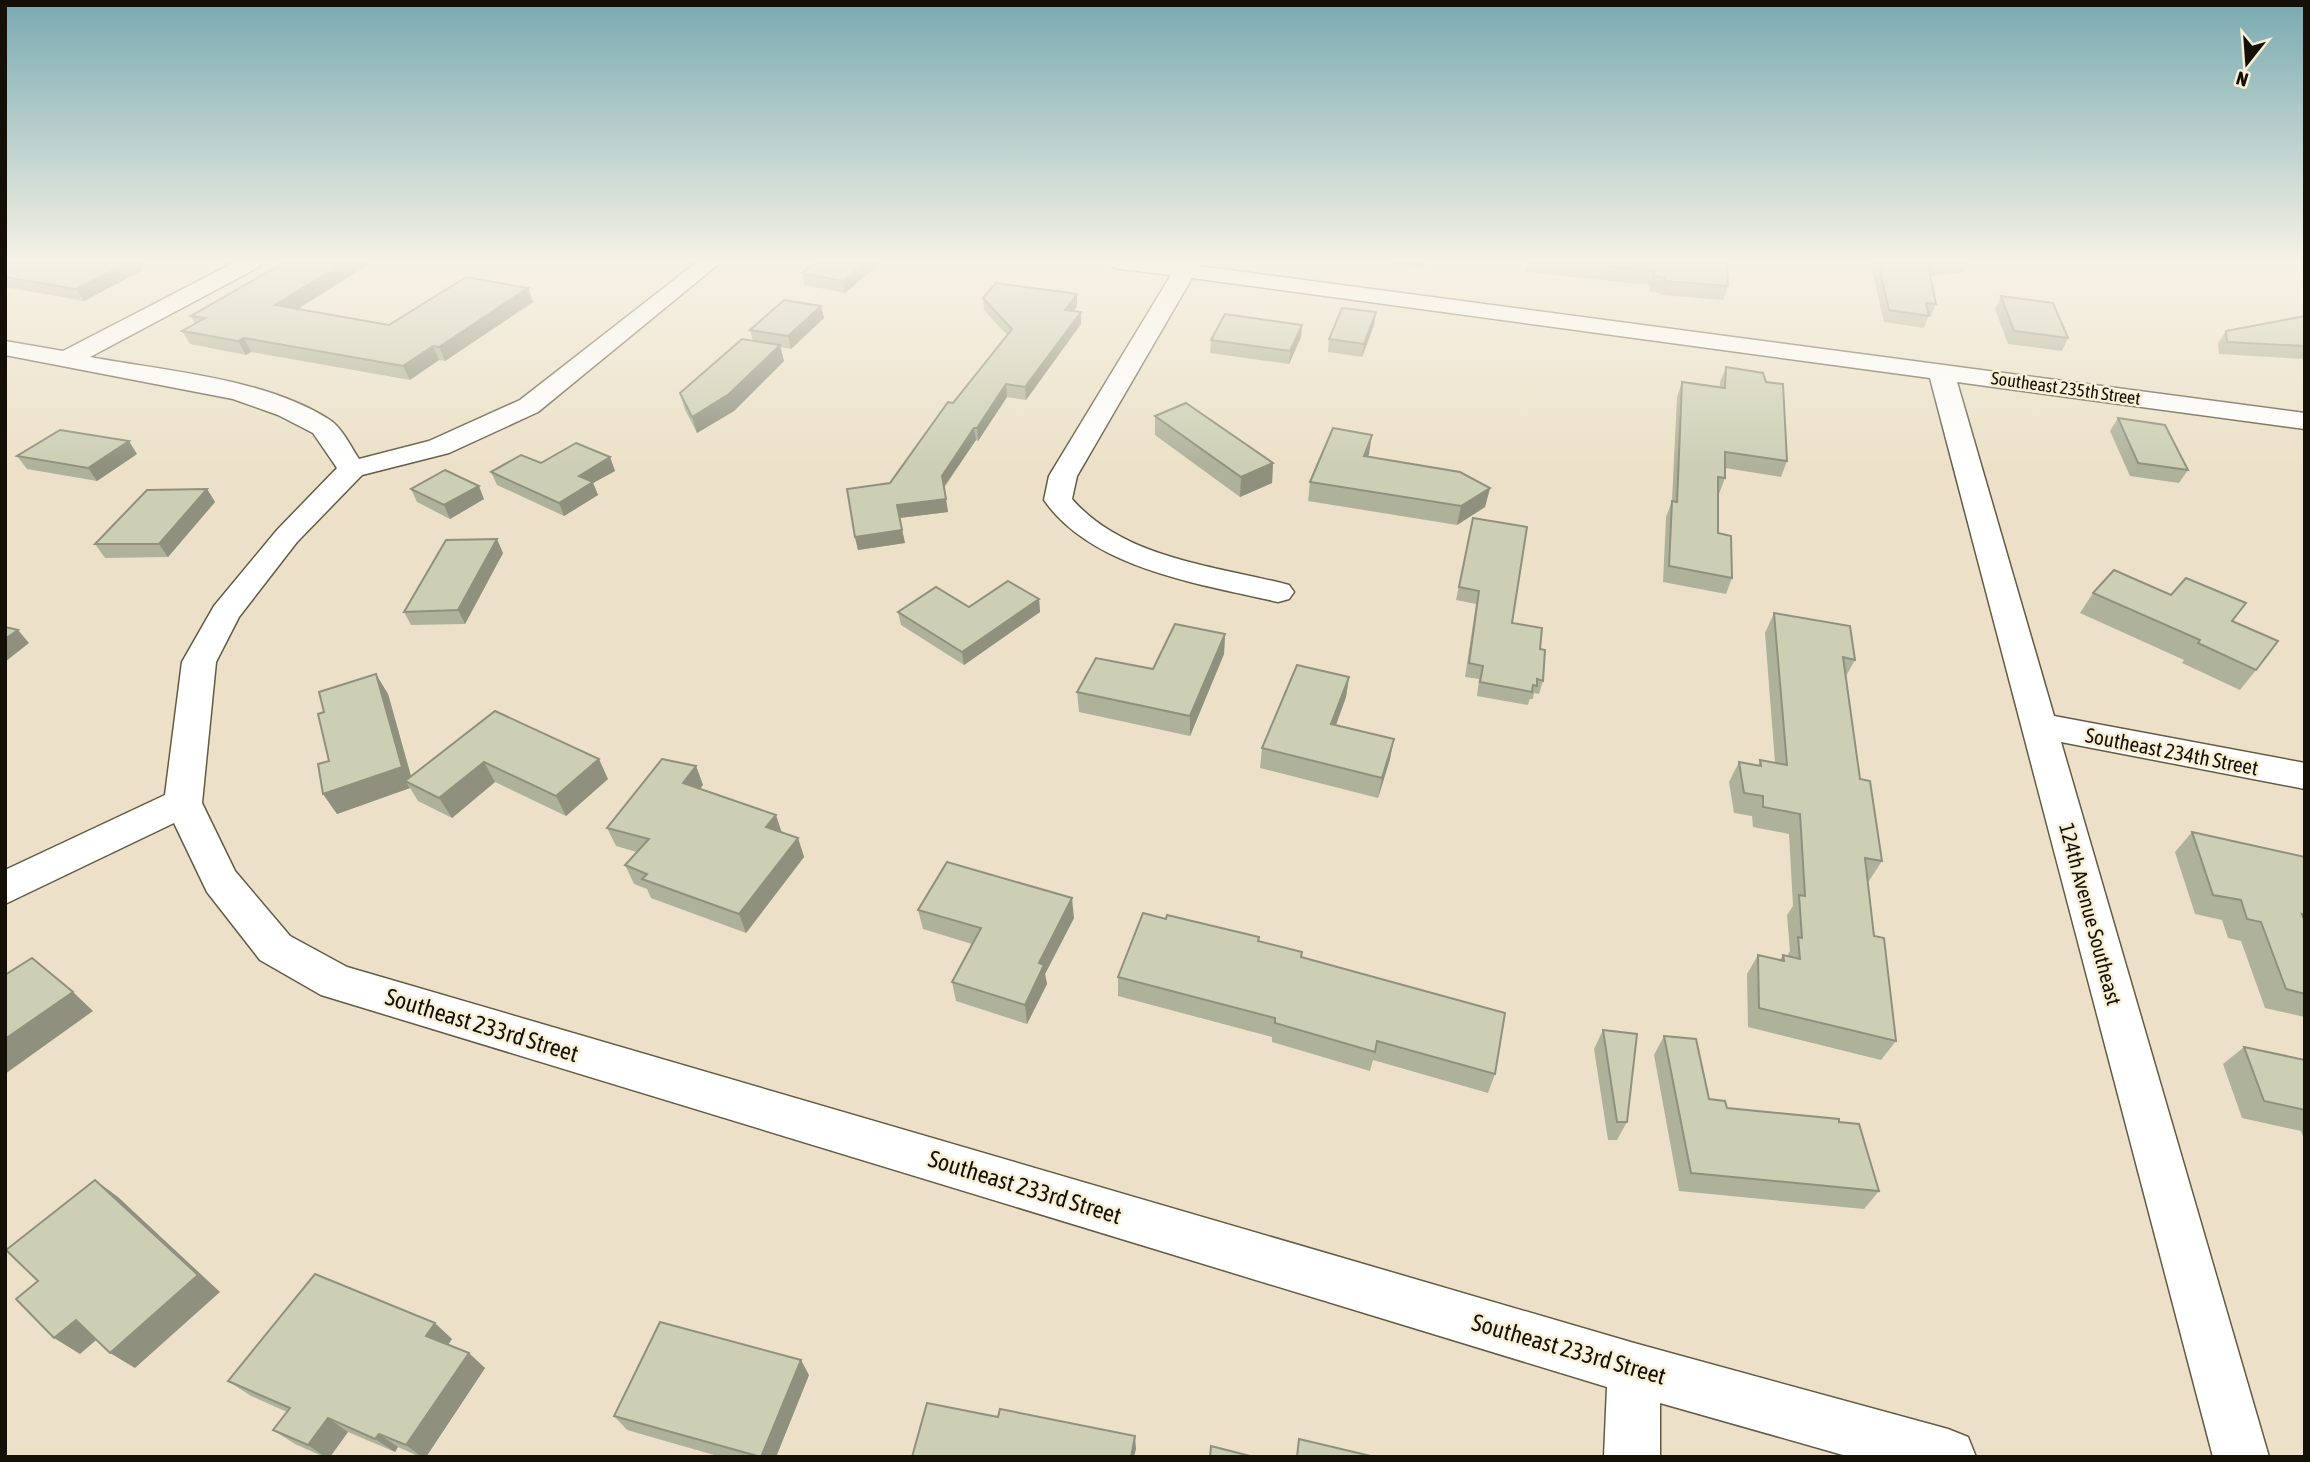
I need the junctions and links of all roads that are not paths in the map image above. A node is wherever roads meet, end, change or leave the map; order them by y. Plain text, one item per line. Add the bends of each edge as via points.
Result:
1 (122, 330) edge
2 (624, 330) edge
3 (1149, 330) edge
4 (1648, 330) edge
5 (5, 348) edge
6 (67, 359) junction
7 (1941, 371) junction
8 (2305, 421) edge
9 (352, 469) junction
10 (1278, 592) dead end
11 (2040, 726) junction
12 (2305, 776) edge
13 (183, 803) junction
14 (5, 888) edge
15 (1634, 1369) junction
16 (1632, 1457) edge
17 (1948, 1457) edge
18 (2241, 1457) edge

1 - 6 street
2 - 9 street via 529,406 439,447
3 - 10 street via 1063,476 1058,500 1080,525 1139,555
4 - 7 street, Southeast 235th Street
5 - 6 street
6 - 9 street via 239,392 287,410 323,427
7 - 8 street, Southeast 235th Street
7 - 11 street, 124th Avenue Southeast
9 - 13 street via 287,536 225,613 199,662
11 - 12 street, Southeast 234th Street
11 - 18 street, 124th Avenue Southeast
13 - 14 street
13 - 15 street, Southeast 233rd Street via 221,881 275,948 336,982
15 - 16 street
15 - 17 street, Southeast 233rd Street

